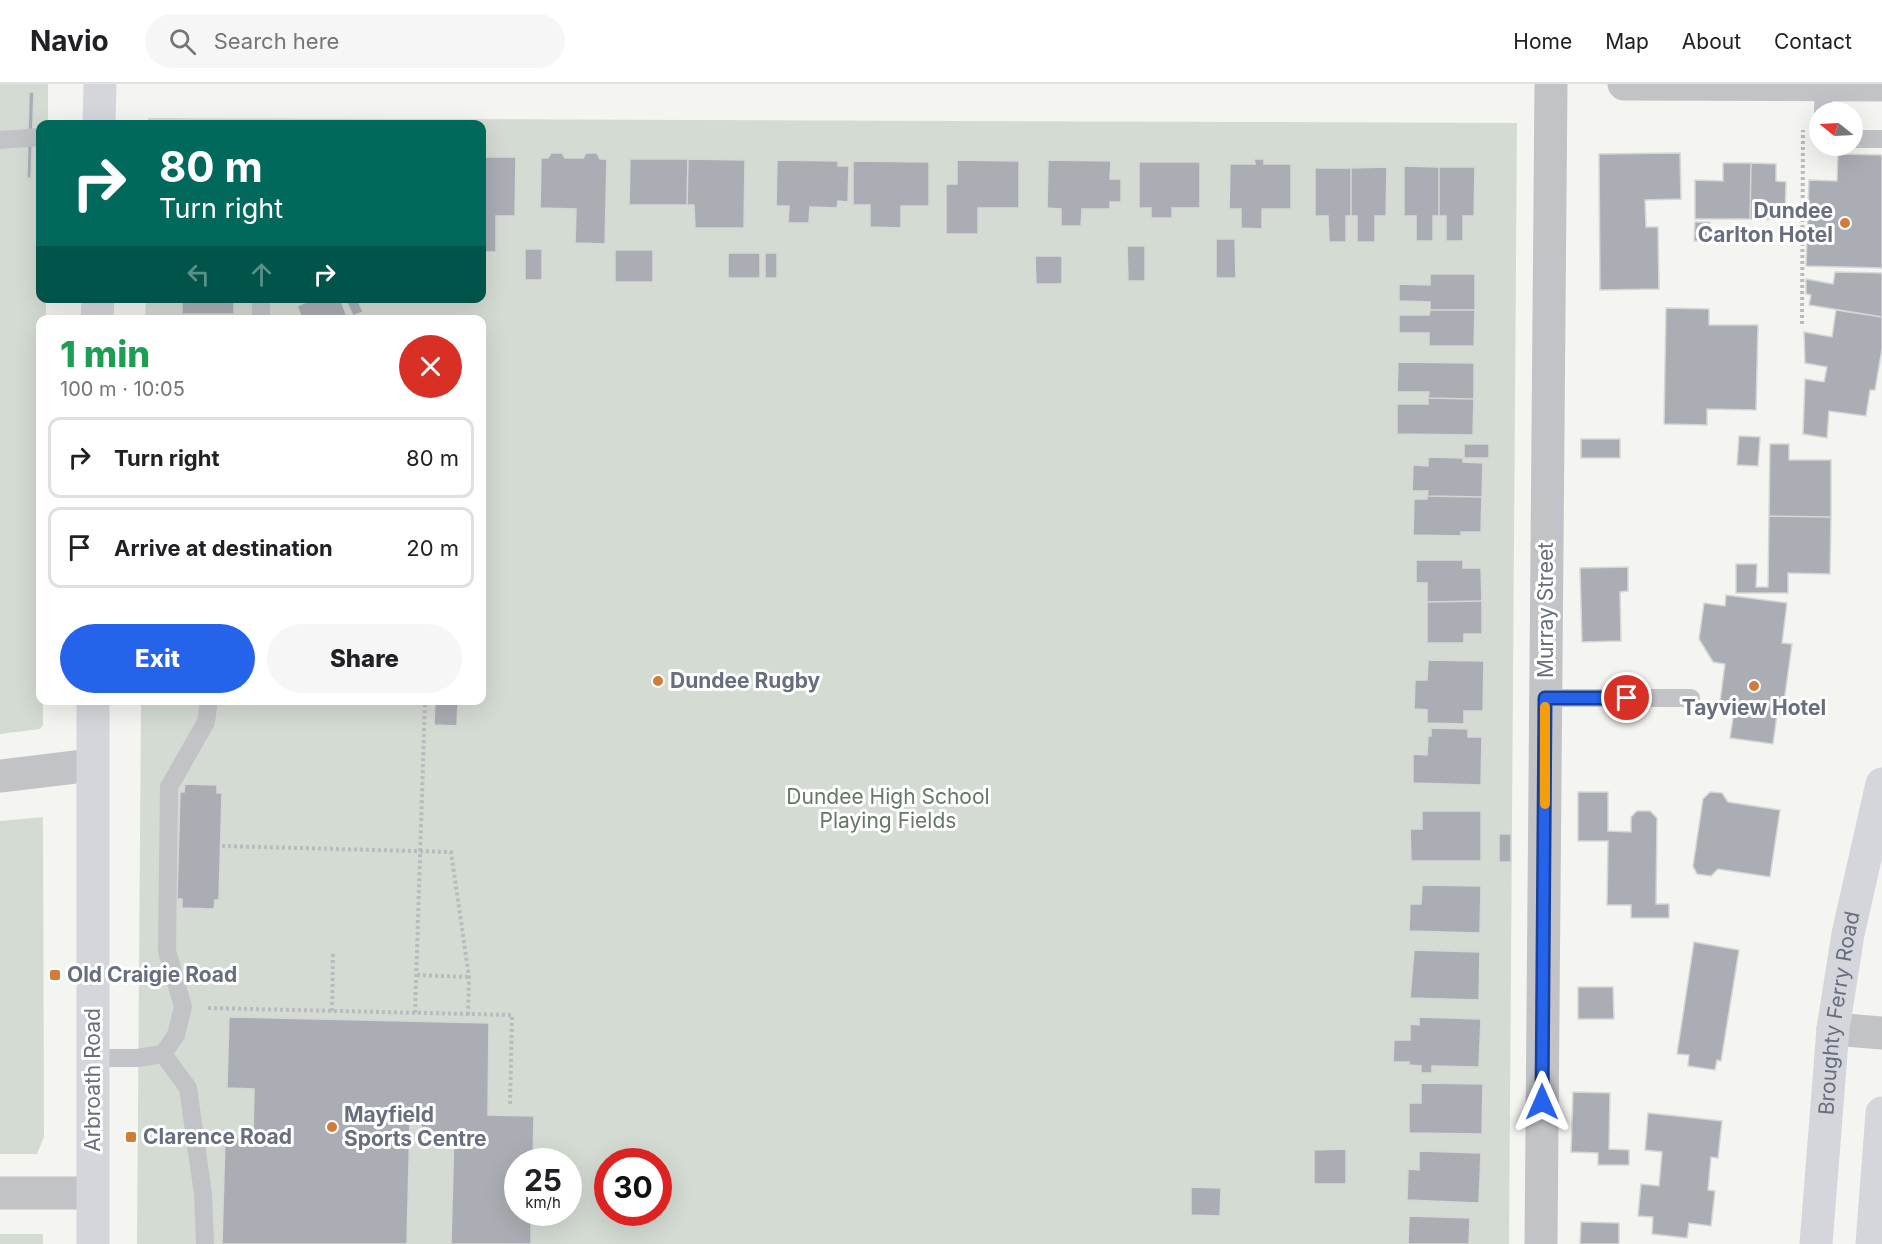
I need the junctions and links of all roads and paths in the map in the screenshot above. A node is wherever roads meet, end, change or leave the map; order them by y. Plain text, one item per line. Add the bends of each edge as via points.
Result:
1 (100, 84) edge
2 (1551, 84) edge
3 (1624, 84) edge
4 (1882, 85) edge
5 (1817, 94) edge
6 (99, 120) edge
7 (36, 137) edge
8 (1863, 139) edge
9 (1882, 139) edge
10 (0, 140) edge
11 (1802, 324) dead end
12 (1545, 698) junction
13 (1691, 698) dead end
14 (93, 705) edge
15 (209, 705) edge
16 (425, 705) edge
17 (92, 765) junction
18 (0, 776) edge
19 (1882, 784) edge
20 (222, 846) dead end
21 (420, 851) junction
22 (333, 952) dead end
23 (417, 975) junction
24 (469, 977) junction
25 (183, 1007) junction
26 (332, 1011) junction
27 (415, 1013) junction
28 (468, 1015) junction
29 (1833, 1029) junction
30 (1882, 1033) edge
31 (163, 1054) junction
32 (94, 1058) junction
33 (510, 1106) dead end
34 (1882, 1113) edge
35 (0, 1193) edge
36 (92, 1193) junction
37 (93, 1244) edge
38 (205, 1244) edge
39 (1541, 1244) edge
40 (1816, 1244) edge
41 (1872, 1244) edge

1 - 6 main road
2 - 12 street, Murray Street
3 - 5 street
4 - 5 street
5 - 11 path
7 - 10 lane
8 - 9 lane
12 - 13 lane
12 - 39 street, Murray Street
14 - 17 main road, Arbroath Road
15 - 25 lane via 207,722 169,787 167,951
16 - 21 path
17 - 18 street
17 - 32 main road, Arbroath Road
19 - 29 main road, Broughty Ferry Road via 1848,934
20 - 21 path
21 - 23 path
21 - 24 path via 450,852
22 - 26 path
23 - 24 path
23 - 27 path
24 - 28 path
25 - 26 path
25 - 31 lane via 176,1035
26 - 27 path
27 - 28 path
28 - 33 path via 512,1015
29 - 30 street
29 - 40 main road, Broughty Ferry Road
31 - 32 lane
31 - 38 lane via 188,1088 203,1194
32 - 36 main road, Arbroath Road
34 - 41 main road
35 - 36 street
36 - 37 main road, Arbroath Road

